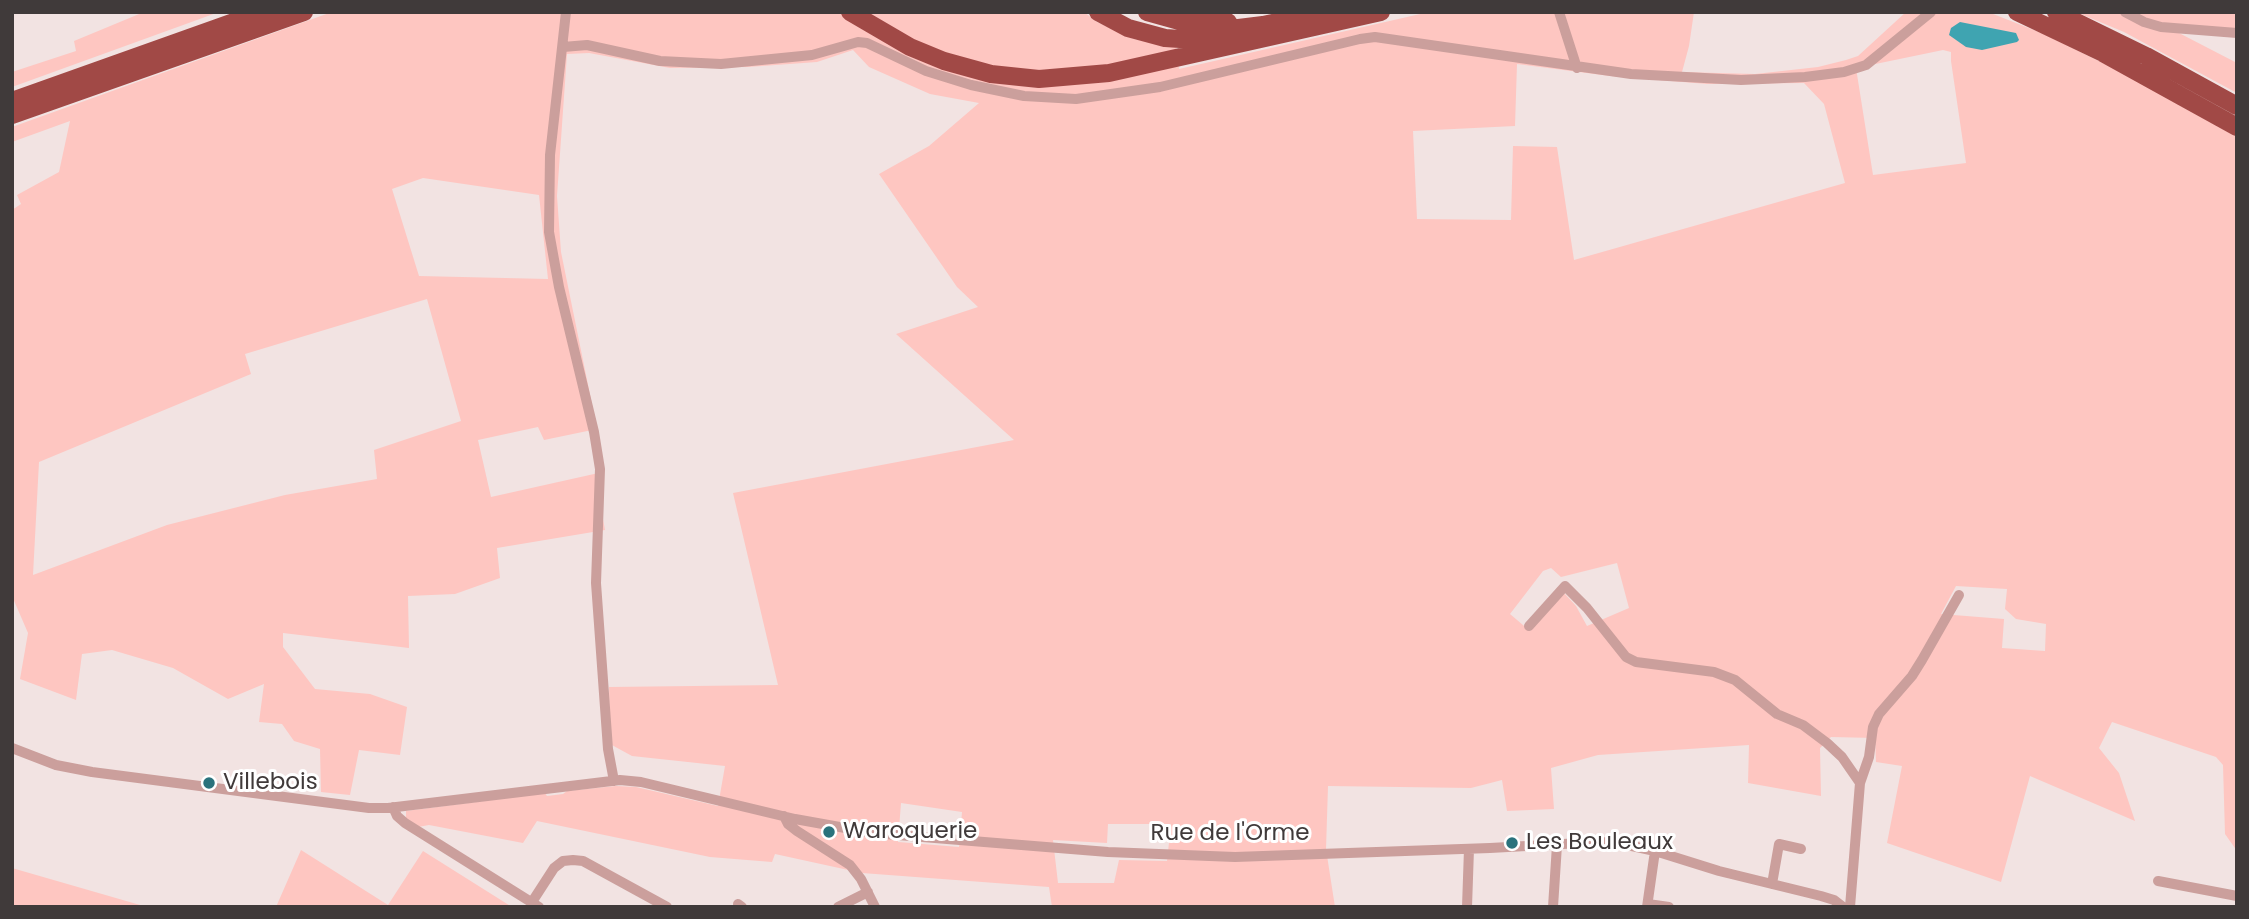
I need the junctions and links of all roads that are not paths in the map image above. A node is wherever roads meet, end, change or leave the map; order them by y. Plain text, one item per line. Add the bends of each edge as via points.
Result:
1 (304, 12) edge
2 (566, 12) edge
3 (849, 12) edge
4 (1098, 12) edge
5 (1116, 12) edge
6 (1147, 12) edge
7 (1305, 12) edge
8 (1324, 12) edge
9 (1378, 12) edge
10 (1559, 12) edge
11 (1931, 12) edge
12 (2017, 12) edge
13 (2056, 12) edge
14 (2125, 12) edge
15 (255, 14) edge
16 (2237, 33) edge
17 (564, 47) junction
18 (1577, 68) junction
19 (12, 101) edge
20 (2237, 106) edge
21 (12, 115) edge
22 (2237, 127) edge
23 (1959, 594) dead end
24 (1529, 626) dead end
25 (12, 748) edge
26 (614, 780) junction
27 (1860, 783) junction
28 (393, 807) junction
29 (784, 816) junction
30 (1557, 845) junction
31 (1469, 849) junction
32 (1801, 849) dead end
33 (1655, 851) junction
34 (2158, 881) dead end
35 (1772, 884) junction
36 (868, 892) junction
37 (2237, 896) edge
38 (535, 905) edge
39 (1648, 906) edge
40 (667, 907) edge
41 (838, 907) edge
42 (875, 907) edge
43 (1467, 907) edge
44 (1553, 907) edge
45 (1669, 907) edge
46 (1843, 907) edge
47 (1850, 907) edge

1 - 21 highway
2 - 17 street
3 - 9 highway via 910,47 951,63 991,74 1039,79 1133,69
4 - 9 highway via 1140,32 1210,40
5 - 8 highway via 1153,26 1198,31 1251,27
6 - 7 highway via 1203,22
10 - 18 street
11 - 18 street via 1875,60 1844,72 1741,80
12 - 22 highway via 2103,53
13 - 20 highway
14 - 16 street via 2161,27
15 - 19 highway
17 - 18 street via 587,46 660,61 721,64 811,55 858,42 952,80 1050,99 1150,89 1367,38
17 - 26 street via 550,155 549,232 600,469 596,583
23 - 27 street via 1922,660 1876,719
24 - 27 street via 1565,586 1626,657 1735,680 1777,714 1803,725 1827,743
25 - 28 street, Rue de l'Orme via 56,765 92,772 359,807
26 - 28 street, Rue de l'Orme
26 - 29 street, Rue de l'Orme via 641,782
27 - 47 street
28 - 38 street via 405,823
29 - 31 street, Rue de l'Orme via 893,836 1194,856
29 - 36 street via 797,831 846,862
30 - 31 street, Rue de l'Orme
30 - 33 street, Rue de l'Orme via 1608,842
30 - 44 street
31 - 43 street
32 - 35 street via 1779,844
33 - 35 street, Rue de l'Orme
33 - 39 street
34 - 37 street
35 - 46 street, Rue de l'Orme via 1830,899
36 - 41 street
36 - 42 street
38 - 40 street via 554,868 563,861 576,860
39 - 45 street

